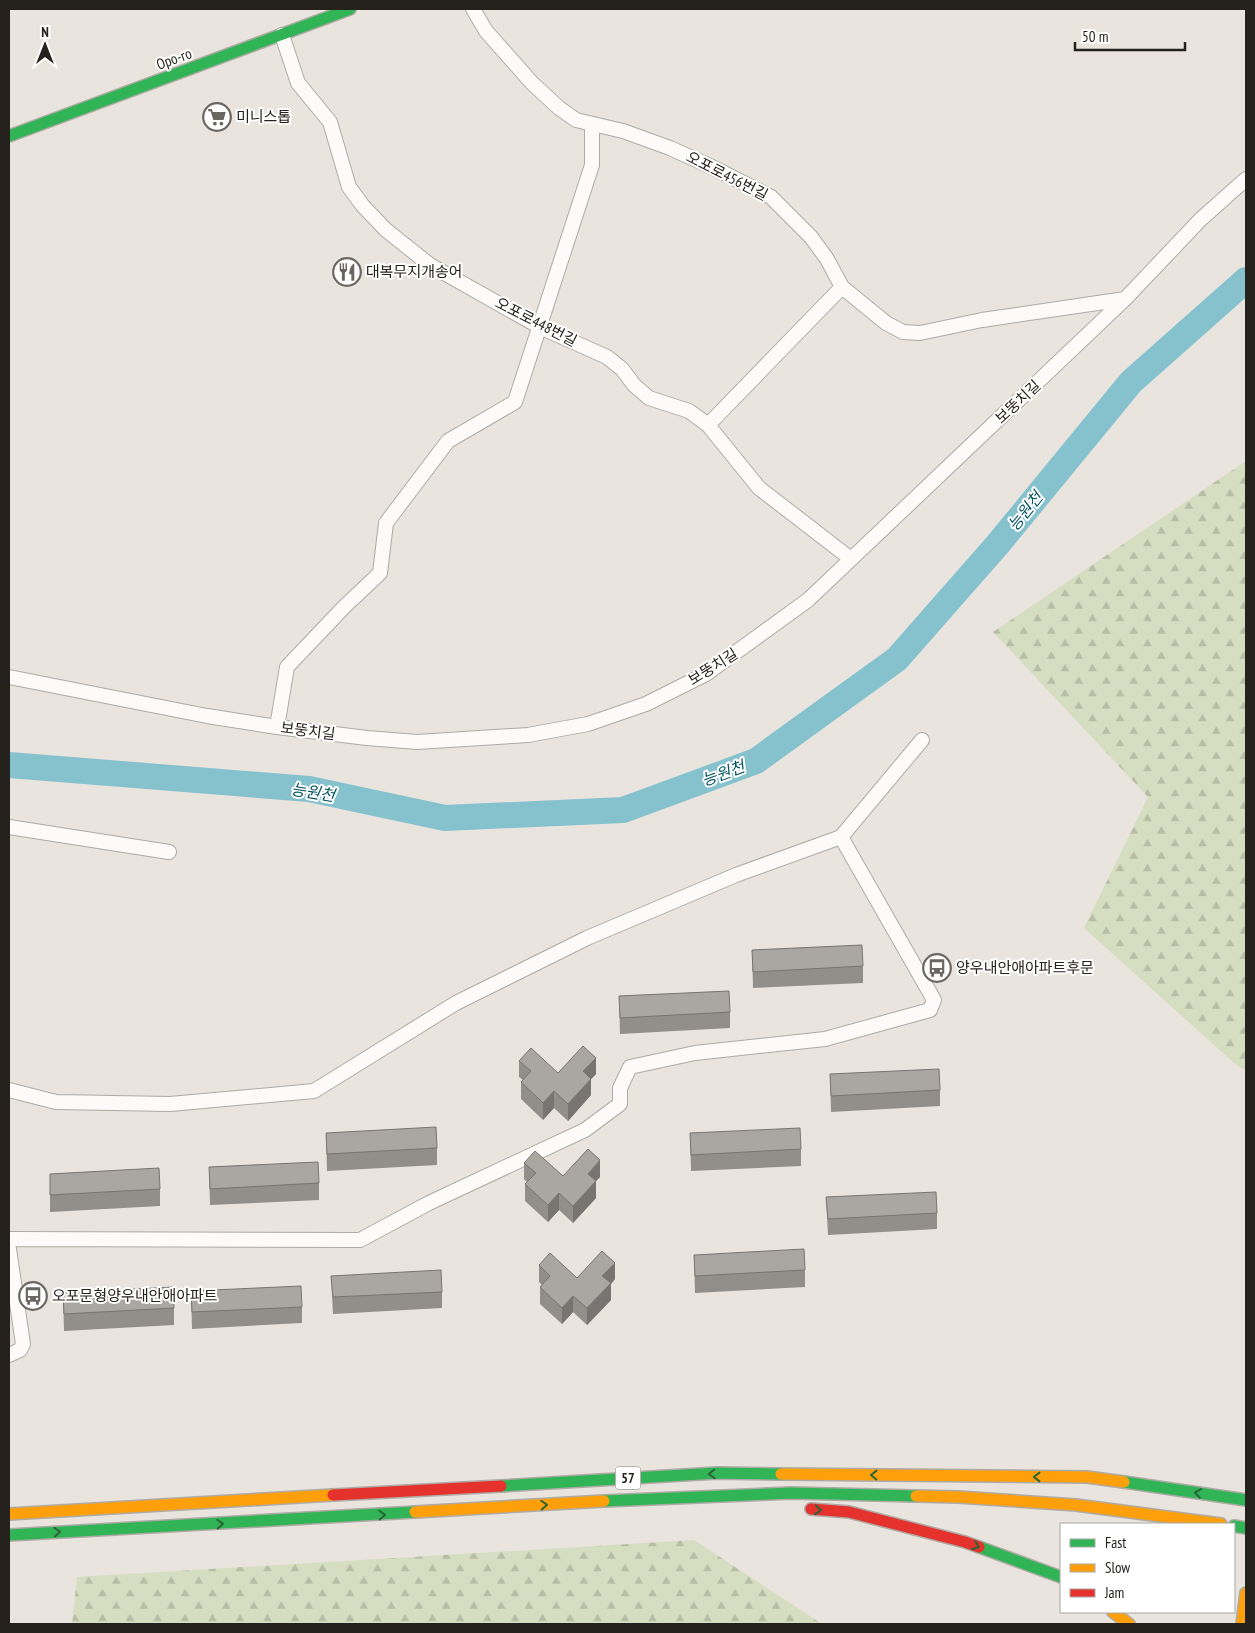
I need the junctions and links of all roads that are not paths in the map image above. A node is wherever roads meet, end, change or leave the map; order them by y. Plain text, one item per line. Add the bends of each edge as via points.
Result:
1 (350, 9) edge
2 (473, 9) edge
3 (282, 35) junction
4 (592, 124) junction
5 (9, 136) edge
6 (1246, 179) edge
7 (842, 287) junction
8 (1125, 300) junction
9 (540, 327) junction
10 (708, 425) junction
11 (851, 559) junction
12 (9, 677) edge
13 (277, 727) junction
14 (922, 740) dead end
15 (9, 828) edge
16 (842, 837) junction
17 (169, 852) dead end
18 (9, 1090) edge
19 (9, 1239) edge
20 (9, 1249) edge
21 (9, 1356) edge
22 (682, 1497) junction
23 (1246, 1500) edge
24 (771, 1505) dead end
25 (800, 1508) dead end
26 (9, 1514) edge
27 (1213, 1523) edge
28 (9, 1534) edge
29 (1060, 1577) edge
30 (1246, 1593) edge
31 (1115, 1613) edge
32 (1129, 1624) edge
33 (1242, 1624) edge

1 - 3 main road, Opo-ro
2 - 4 street, 오포로456번길 via 486,31 532,83 576,120
3 - 5 main road, Opo-ro
3 - 9 street, 오포로448번길 via 298,83 330,122 349,187 363,206 386,230 430,265
4 - 7 street, 오포로456번길 via 670,148 771,197 811,237
4 - 9 street via 592,165
6 - 8 street, 보뚱치길 via 1202,219
7 - 8 street, 오포로456번길 via 886,323 903,332 920,333 1019,314
7 - 10 street
8 - 11 street, 보뚱치길
9 - 10 street, 오포로448번길 via 608,357 649,398 689,412
9 - 13 street via 515,402 448,441 386,523 380,572 287,667
10 - 11 street, 오포로448번길 via 759,488
11 - 13 street, 보뚱치길 via 808,600 706,674 646,704 588,724 528,734 417,742
12 - 13 street, 보뚱치길
14 - 16 street
15 - 17 street
16 - 18 street via 736,875 587,938 456,1003 314,1091 170,1104 56,1102
16 - 19 street via 934,1000 930,1010 825,1039 695,1053 630,1067 620,1088 620,1104 586,1130 429,1203 360,1240
20 - 21 street via 23,1344 20,1350
22 - 24 main road
22 - 27 main road, 57 via 791,1493 958,1497 1076,1505
28 -> 22 main road, 57
23 -> 26 main road, 57 via 1087,1477 716,1473
25 -> 29 main road via 849,1512 965,1542
30 - 33 main road
31 - 32 main road

